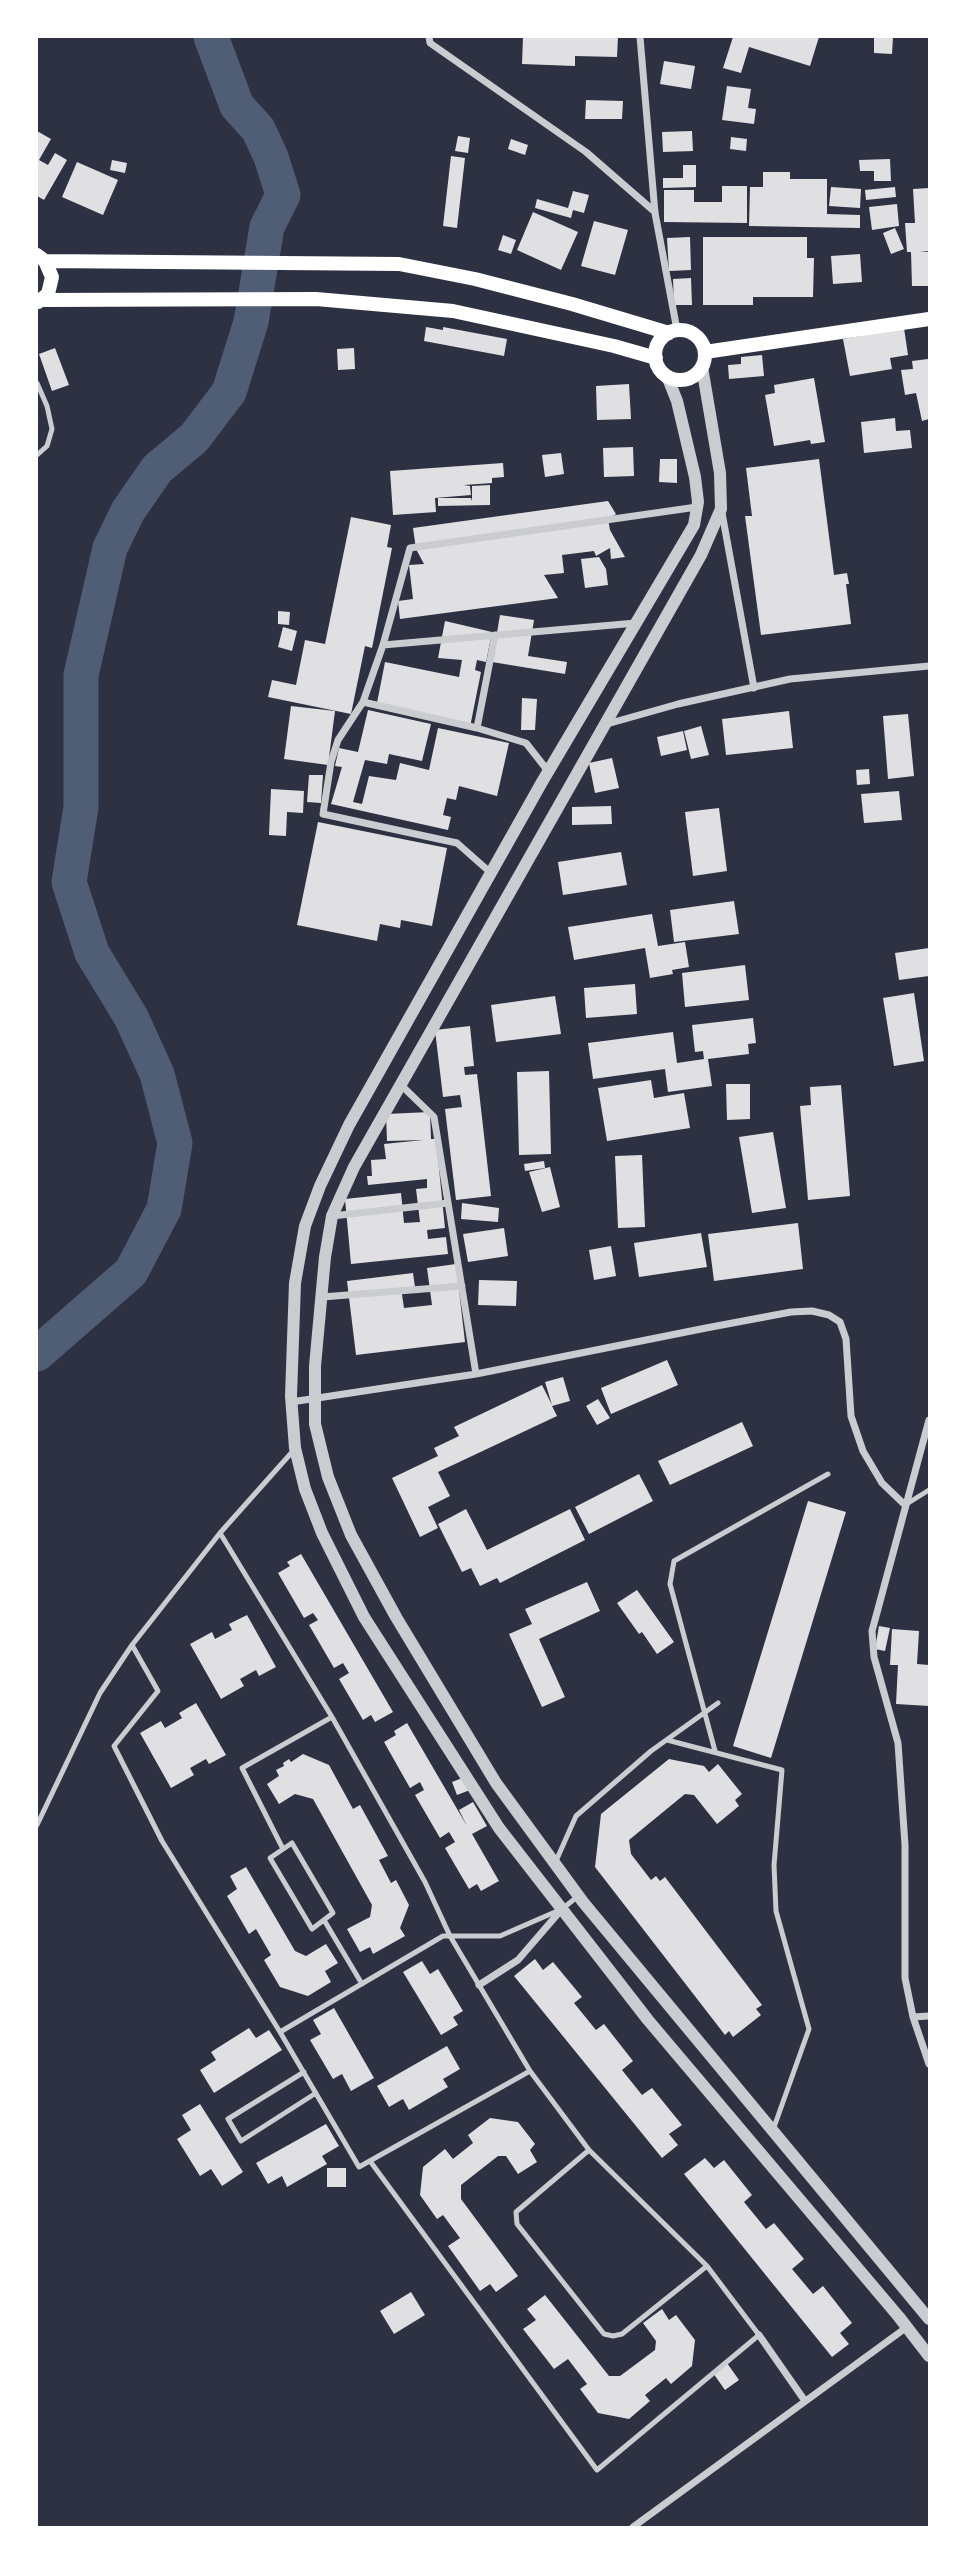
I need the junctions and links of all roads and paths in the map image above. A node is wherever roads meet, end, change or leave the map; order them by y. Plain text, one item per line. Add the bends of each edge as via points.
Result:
1 (429, 37) edge
2 (640, 37) edge
3 (655, 213) junction
4 (41, 258) edge
5 (39, 301) edge
6 (929, 319) edge
7 (673, 332) junction
8 (656, 358) junction
9 (703, 359) junction
10 (667, 376) junction
11 (37, 383) edge
12 (37, 455) edge
13 (697, 507) junction
14 (721, 509) junction
15 (636, 623) junction
16 (495, 635) junction
17 (383, 645) junction
18 (929, 666) edge
19 (754, 688) junction
20 (363, 702) junction
21 (605, 724) junction
22 (477, 728) junction
23 (548, 771) junction
24 (491, 873) junction
25 (401, 1085) junction
26 (449, 1203) junction
27 (332, 1216) junction
28 (462, 1286) junction
29 (322, 1297) junction
30 (476, 1374) junction
31 (316, 1399) junction
32 (291, 1402) junction
33 (929, 1420) edge
34 (295, 1448) junction
35 (828, 1474) dead end
36 (929, 1490) edge
37 (905, 1505) junction
38 (219, 1533) junction
39 (132, 1645) junction
40 (718, 1703) dead end
41 (705, 1712) junction
42 (332, 1717) junction
43 (667, 1740) junction
44 (715, 1751) junction
45 (37, 1825) edge
46 (283, 1849) junction
47 (555, 1863) junction
48 (579, 1896) junction
49 (562, 1909) junction
50 (324, 1920) junction
51 (450, 1936) junction
52 (362, 1984) junction
53 (479, 1985) junction
54 (929, 2015) edge
55 (913, 2017) junction
56 (281, 2032) junction
57 (929, 2064) edge
58 (530, 2071) junction
59 (304, 2072) junction
60 (316, 2093) junction
61 (773, 2130) junction
62 (589, 2150) junction
63 (370, 2161) junction
64 (707, 2266) junction
65 (929, 2319) edge
66 (907, 2327) junction
67 (759, 2335) junction
68 (929, 2356) edge
69 (805, 2402) junction
70 (632, 2527) edge

1 - 3 street via 430,43 586,152
2 - 3 street
3 - 7 street
4 - 5 main road via 52,277 48,294
4 - 7 main road via 399,264 475,279
5 - 8 main road via 316,299 453,311
6 - 9 main road
7 - 8 main road via 657,345
7 - 9 main road via 697,337
8 - 10 main road
9 - 10 main road via 689,378
9 - 14 street
10 - 13 street via 695,477
11 - 12 lane via 52,429 47,446
13 - 15 street via 694,525
13 - 17 street via 410,548
14 - 19 street
14 - 21 street via 701,555
15 - 16 street
15 - 23 street
16 - 17 street
16 - 22 street
17 - 20 street
18 - 19 street via 790,679
19 - 21 street
20 - 22 street
20 - 24 street via 338,740 323,814 457,843
21 - 25 street
22 - 23 street via 526,743
23 - 24 street
24 - 32 street via 349,1125 320,1186 305,1226 295,1283
25 - 26 street via 434,1117
25 - 27 street
26 - 27 street
26 - 28 street
27 - 29 street
28 - 29 street
28 - 30 street
29 - 31 street
30 - 31 street
30 - 37 street via 791,1312 829,1315 840,1322 846,1339 850,1416 863,1451 883,1483
31 - 32 street
31 - 47 street via 316,1424 328,1477 352,1535 496,1783
32 - 34 street
33 - 37 street
34 - 38 lane
34 - 49 street via 322,1533 364,1617 499,1828
35 - 41 lane via 674,1561 670,1584
36 - 37 lane
37 - 55 street via 872,1631 876,1669 898,1743 905,1845 905,1978
38 - 39 lane
38 - 42 lane
39 - 45 lane via 100,1693
39 - 56 lane via 158,1691 114,1746 162,1841
40 - 41 lane
41 - 43 lane
41 - 44 lane
42 - 46 lane via 242,1768
42 - 51 lane via 425,1882
43 - 44 lane
43 - 47 lane via 576,1816
44 - 61 lane via 782,1770 774,1865 776,1910 809,2029
46 - 50 lane via 292,1843 334,1913
46 - 50 lane via 270,1858 312,1929
47 - 48 street
48 - 49 lane
48 - 61 street
49 - 51 lane via 500,1936
49 - 53 street via 519,1959
49 - 66 street via 648,2020
50 - 52 lane
51 - 52 lane
51 - 53 lane
52 - 56 lane
53 - 58 lane
54 - 55 street
55 - 57 street
56 - 59 lane
58 - 62 lane
58 - 63 lane
59 - 60 lane
59 - 60 lane via 228,2119 241,2141
60 - 63 lane via 359,2167
61 - 65 street
62 - 64 lane
62 - 64 lane via 516,2212 517,2224 604,2334 622,2334
63 - 67 lane via 597,2470
64 - 67 lane
66 - 68 street
66 - 69 street
67 - 69 street
69 - 70 street

